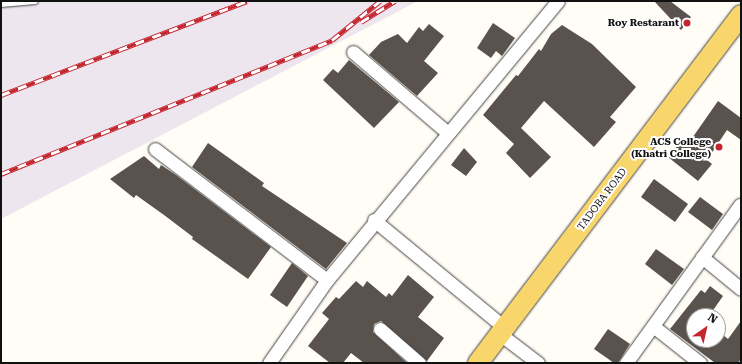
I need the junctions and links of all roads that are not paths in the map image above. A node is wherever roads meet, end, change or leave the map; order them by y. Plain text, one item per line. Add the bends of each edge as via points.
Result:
1 (35, 1) edge
2 (558, 1) edge
3 (1, 4) edge
4 (741, 15) edge
5 (353, 52) dead end
6 (448, 133) junction
7 (155, 149) dead end
8 (740, 205) edge
9 (374, 220) junction
10 (702, 257) junction
11 (327, 280) junction
12 (741, 289) edge
13 (653, 326) junction
14 (380, 329) dead end
15 (503, 331) junction
16 (269, 363) edge
17 (419, 363) edge
18 (478, 363) edge
19 (538, 363) edge
20 (626, 363) edge
21 (700, 363) edge

1 - 3 lane
2 - 6 street
4 - 15 main road, TADOBA ROAD
5 - 6 street
6 - 9 street
7 - 11 street
8 - 10 street
9 - 11 street
9 - 15 street
10 - 12 street
10 - 13 street
11 - 16 street
13 - 20 street
13 - 21 street
14 - 17 street
15 - 18 main road, TADOBA ROAD
15 - 19 street

